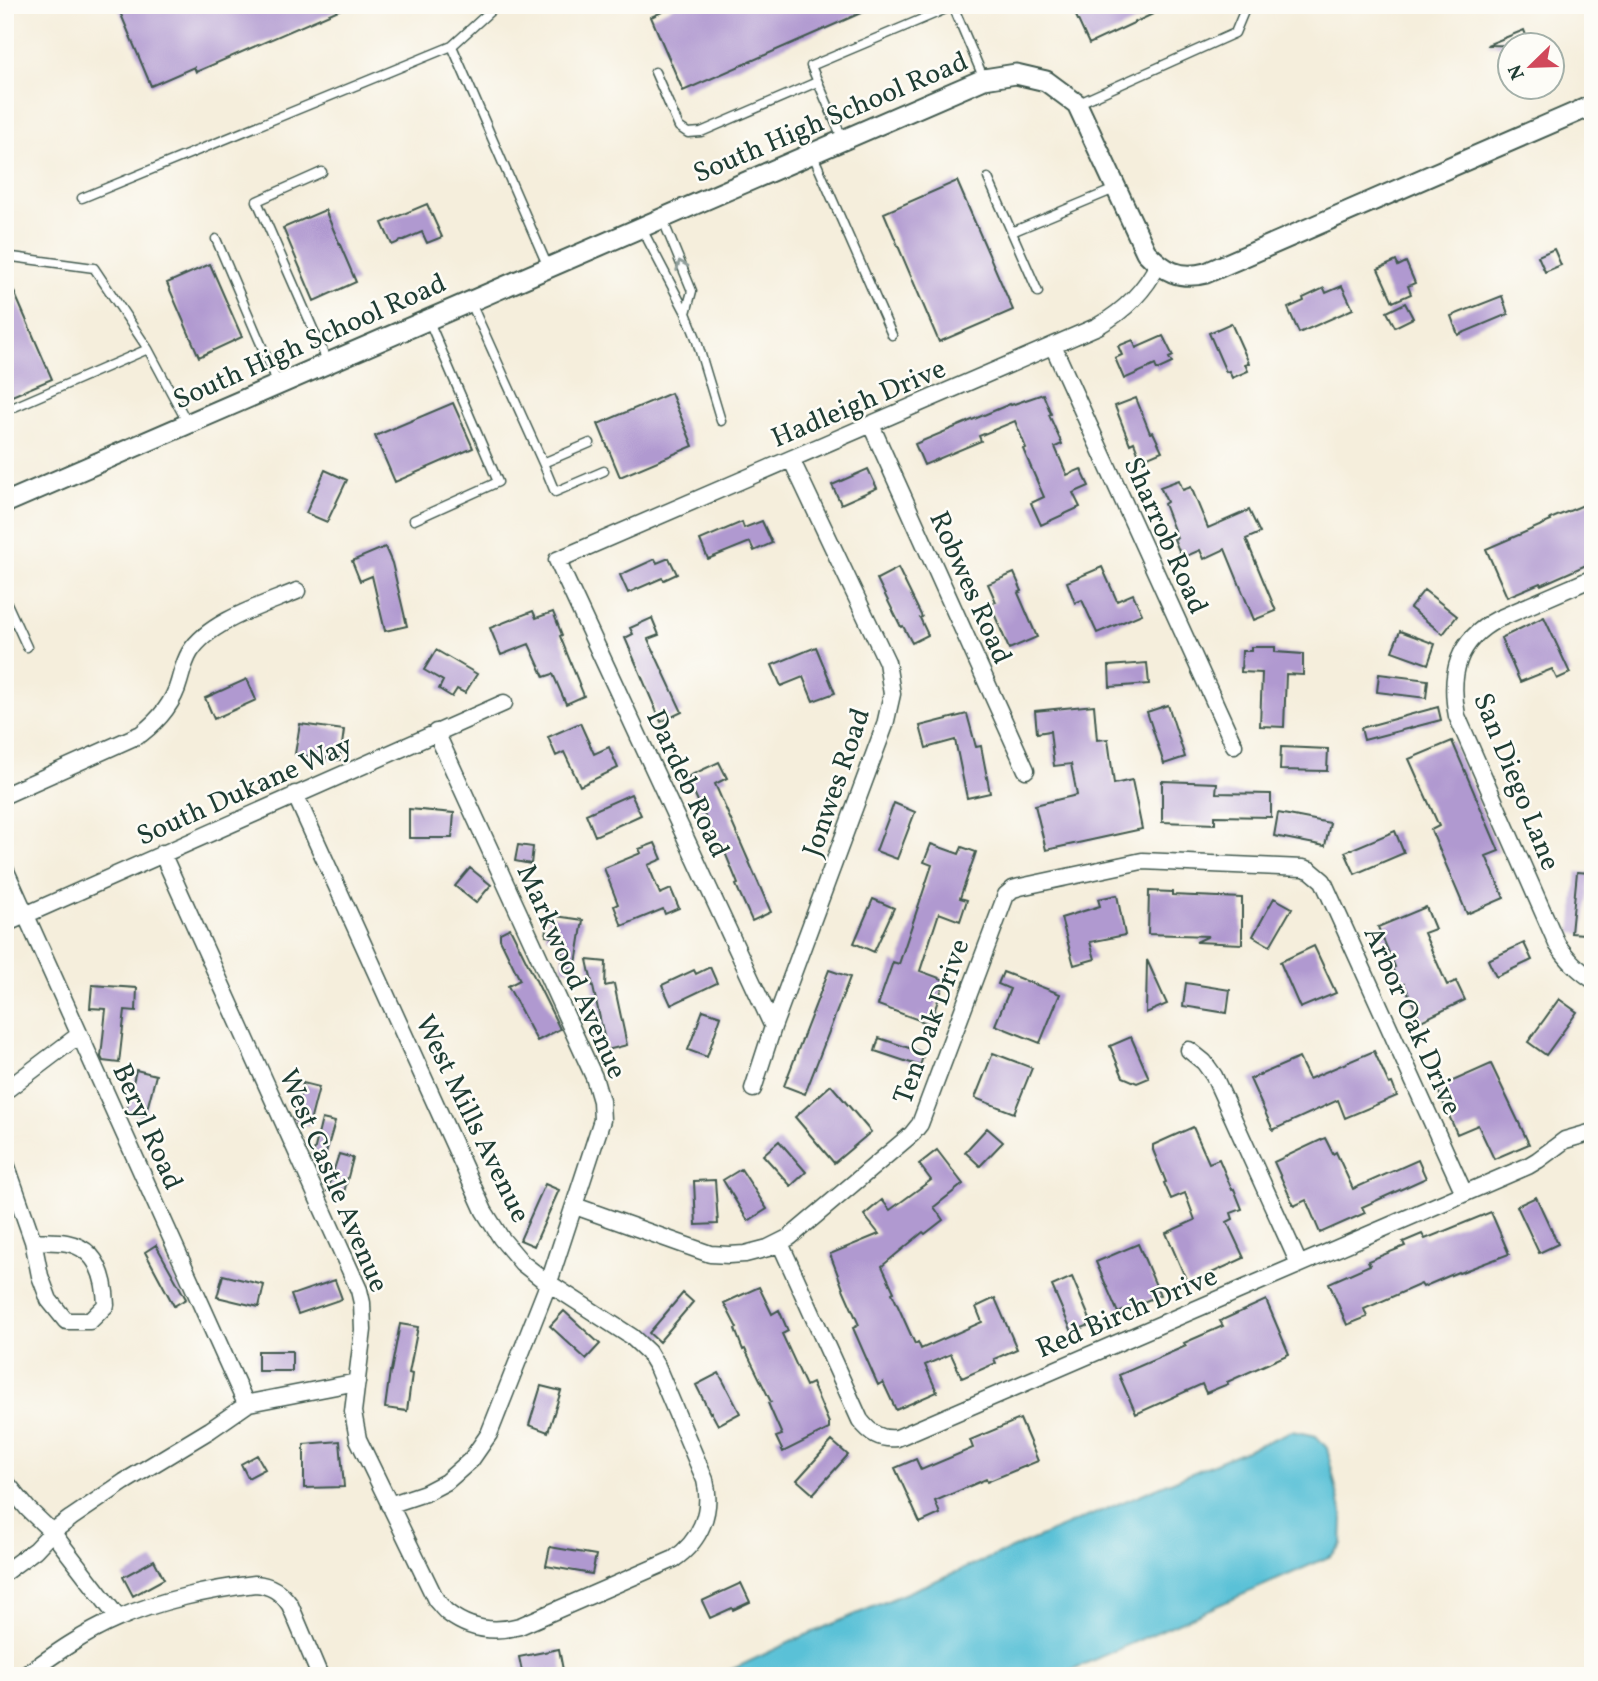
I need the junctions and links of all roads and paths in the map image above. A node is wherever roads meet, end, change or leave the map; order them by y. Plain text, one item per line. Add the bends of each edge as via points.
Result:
1 (497, 5) edge
2 (1244, 5) edge
3 (953, 6) edge
4 (452, 46) junction
5 (655, 72) dead end
6 (984, 79) junction
7 (817, 82) junction
8 (1077, 104) junction
9 (1593, 105) edge
10 (843, 140) junction
11 (812, 153) junction
12 (322, 172) dead end
13 (988, 178) dead end
14 (1117, 188) junction
15 (82, 198) dead end
16 (662, 218) junction
17 (640, 227) junction
18 (1012, 232) junction
19 (216, 239) dead end
20 (5, 256) edge
21 (1158, 264) junction
22 (548, 267) junction
23 (1038, 292) dead end
24 (470, 301) junction
25 (686, 313) junction
26 (428, 319) junction
27 (892, 335) dead end
28 (1053, 346) junction
29 (148, 349) junction
30 (328, 363) junction
31 (278, 384) junction
32 (5, 411) edge
33 (721, 421) dead end
34 (188, 424) junction
35 (871, 425) junction
36 (590, 443) dead end
37 (791, 459) junction
38 (543, 463) junction
39 (604, 471) dead end
40 (5, 503) edge
41 (414, 520) dead end
42 (557, 560) joint
43 (1593, 578) edge
44 (297, 590) dead end
45 (5, 599) edge
46 (27, 647) dead end
47 (504, 702) dead end
48 (436, 732) junction
49 (1234, 745) dead end
50 (1026, 771) dead end
51 (295, 794) junction
52 (5, 795) edge
53 (162, 853) junction
54 (5, 869) edge
55 (1312, 872) joint
56 (25, 915) junction
57 (5, 924) edge
58 (1593, 980) edge
59 (773, 1027) junction
60 (79, 1035) junction
61 (1189, 1050) dead end
62 (753, 1089) dead end
63 (5, 1091) edge
64 (1593, 1132) edge
65 (5, 1161) edge
66 (1464, 1194) junction
67 (575, 1206) junction
68 (33, 1241) junction
69 (780, 1243) junction
70 (1299, 1264) junction
71 (549, 1282) junction
72 (357, 1382) junction
73 (246, 1404) junction
74 (5, 1481) edge
75 (389, 1505) junction
76 (52, 1532) junction
77 (5, 1572) edge
78 (444, 1610) joint
79 (118, 1618) junction
80 (24, 1676) edge
81 (320, 1676) edge

1 - 4 lane
2 - 8 lane via 1235,33
3 - 6 lane
3 - 7 lane via 811,66
4 - 15 lane
4 - 22 lane
5 - 7 lane via 679,127 688,133 701,132
6 - 8 street, South High School Road via 1016,74 1046,81
6 - 10 street, South High School Road
7 - 10 lane
8 - 14 street, South High School Road
9 - 21 street via 1206,273 1183,275
10 - 11 street, South High School Road
11 - 16 street, South High School Road
11 - 27 lane
12 - 30 lane via 257,201
13 - 18 lane
14 - 18 lane
14 - 21 street, South High School Road via 1146,252
16 - 17 street, South High School Road
25 -> 16 lane via 692,291
17 - 22 street, South High School Road
17 - 25 lane
18 - 23 lane
19 - 31 lane
20 - 29 lane via 94,268
21 - 28 street, Hadleigh Drive via 1146,286 1118,313
22 - 24 street, South High School Road
24 - 26 street, South High School Road
24 - 38 lane
25 - 33 lane
26 - 30 street, South High School Road
26 - 41 lane via 498,482
28 - 35 street, Hadleigh Drive
28 - 49 street, Sharrob Road
29 - 32 lane
29 - 34 lane
30 - 31 street, South High School Road
31 - 34 street, South High School Road
34 - 40 street, South High School Road
35 - 37 street, Hadleigh Drive
35 - 50 street, Robwes Road
36 - 38 lane
37 - 42 street, Hadleigh Drive
37 - 59 street, Jonwes Road via 887,662 892,694 885,725
38 - 39 lane via 555,492
42 - 59 street, Dardeb Road
43 - 58 street, San Diego Lane via 1487,626 1462,652 1453,686 1457,716 1557,944 1575,968
44 - 52 street via 203,636 189,653 171,702 141,734
45 - 46 lane
47 - 48 street, South Dukane Way
48 - 51 street, South Dukane Way
48 - 67 street, Markwood Avenue via 599,1088 602,1120
51 - 53 street, South Dukane Way
51 - 71 street, West Mills Avenue via 484,1210 517,1257
53 - 56 street, South Dukane Way
53 - 72 street, West Castle Avenue via 359,1290 363,1330
54 - 56 street, Beryl Road
55 - 66 street, Arbor Oak Drive via 1323,881
55 - 69 street, Ten Oak Drive via 1139,862 1008,892 920,1124
56 - 57 street, South Dukane Way
56 - 60 street, Beryl Road
59 - 62 street, Jonwes Road
60 - 63 street
60 - 73 street, Beryl Road
61 - 70 street via 1214,1076
64 - 66 street, Red Birch Drive via 1565,1140 1533,1163
65 - 68 street
66 - 70 street, Red Birch Drive
67 - 69 street, Ten Oak Drive via 710,1254 745,1254
67 - 71 street, Markwood Avenue
68 - 68 street via 49,1300 66,1321 90,1321 106,1305 97,1263 86,1250
69 - 70 street, Red Birch Drive via 860,1420 873,1434 889,1439
71 - 75 street, Markwood Avenue via 481,1448 446,1482
71 - 78 street, West Mills Avenue via 632,1336 651,1356 705,1480 708,1496 702,1529 674,1559 520,1626 480,1629
72 - 73 street
72 - 75 street, West Castle Avenue via 354,1412 358,1438
73 - 76 street
74 - 76 street
75 - 78 street, West Castle Avenue
76 - 77 street
76 - 79 street
79 - 80 street
79 - 81 street via 210,1592 255,1584 270,1587 290,1605

